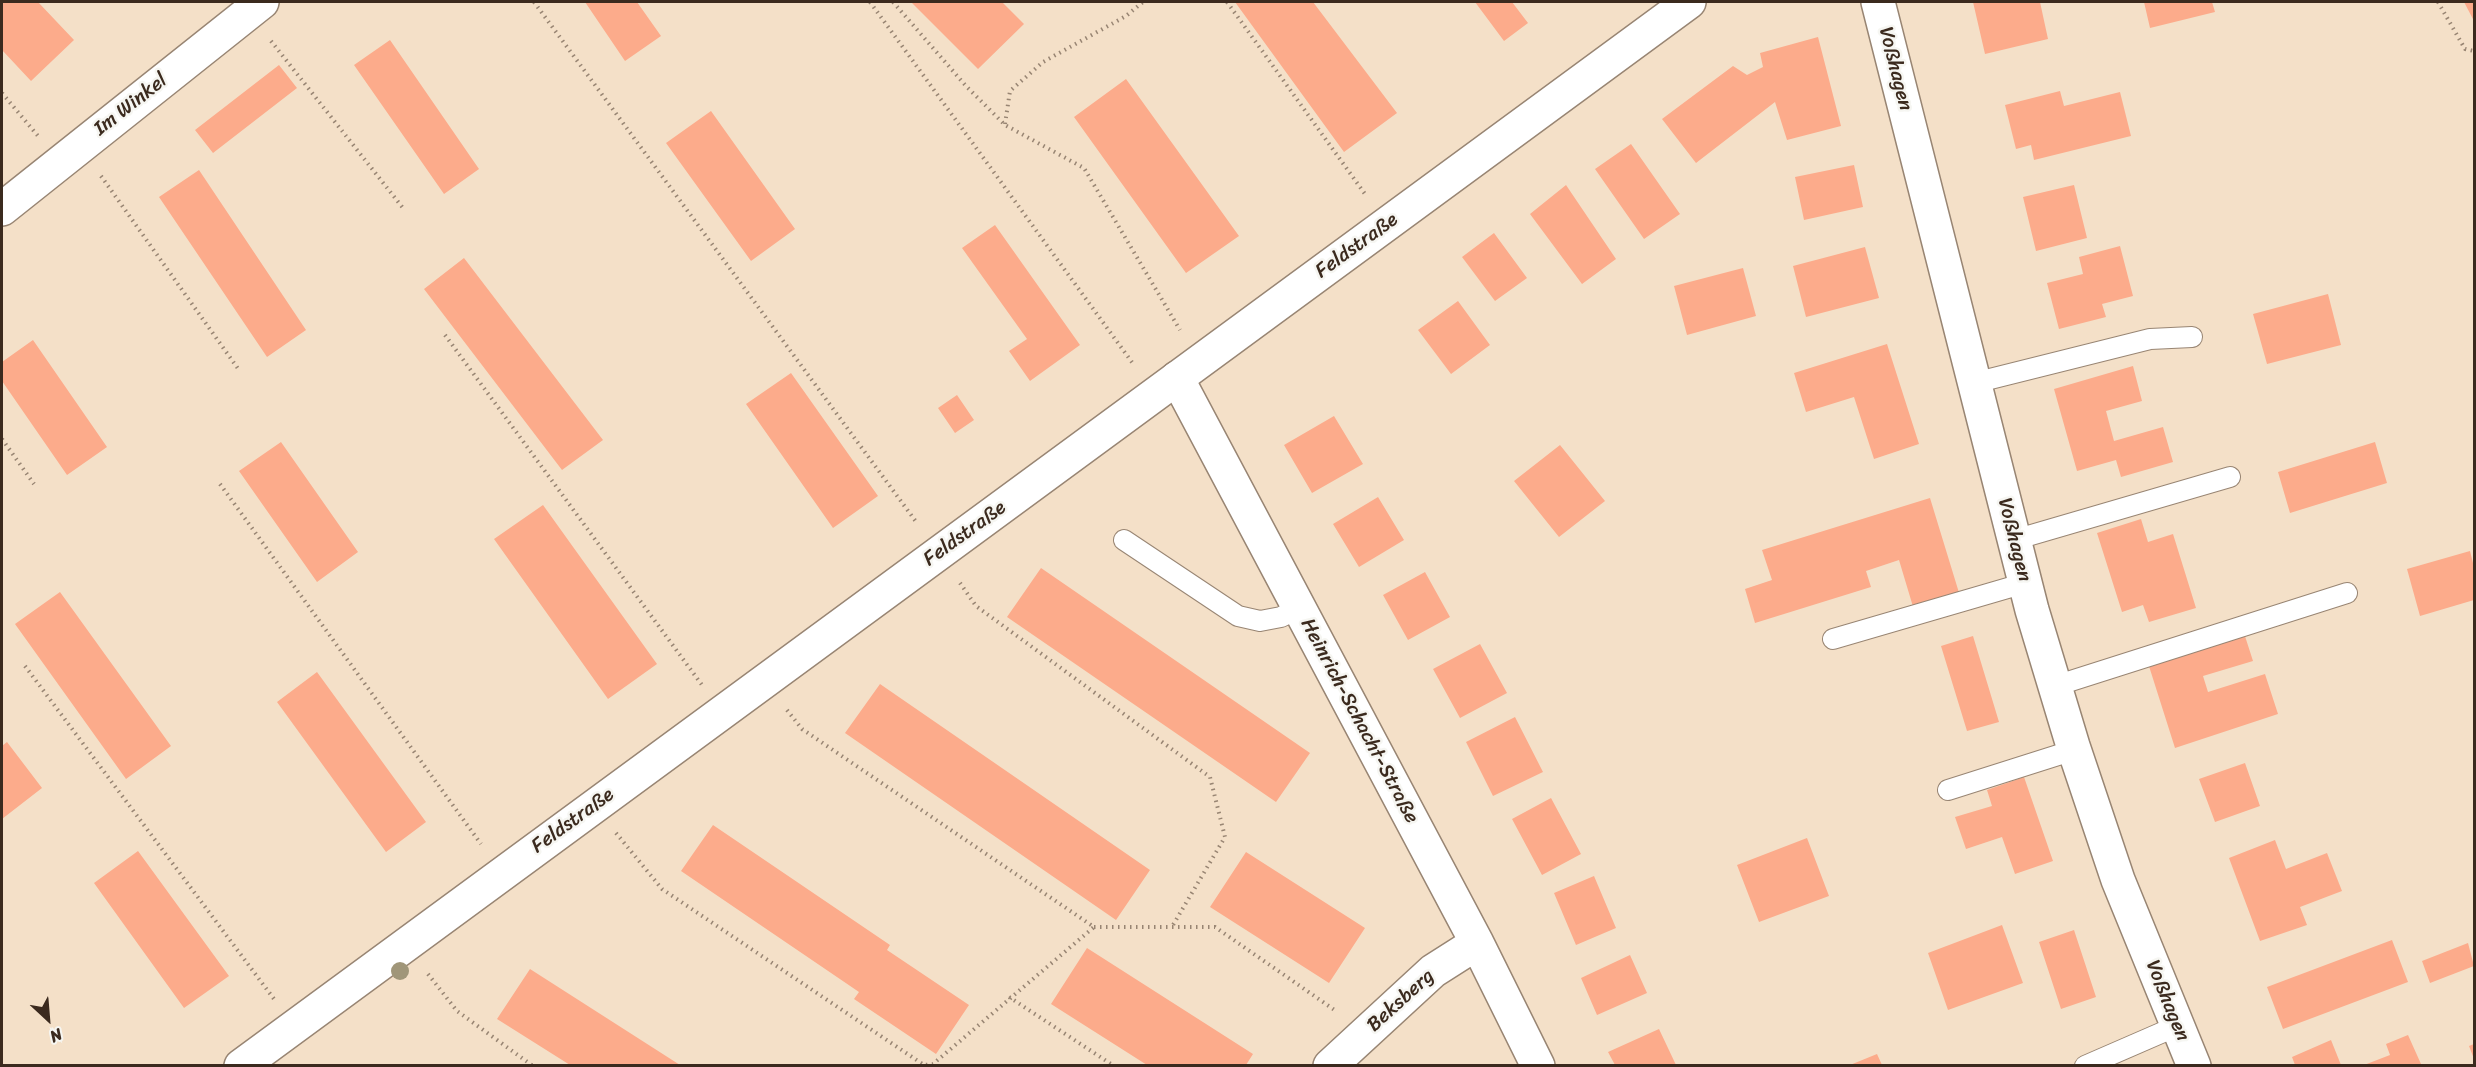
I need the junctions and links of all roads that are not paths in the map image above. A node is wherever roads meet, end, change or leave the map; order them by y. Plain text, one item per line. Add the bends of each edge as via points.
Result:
1 (1689, 2) edge
2 (1878, 2) edge
3 (255, 7) edge
4 (2, 209) edge
5 (2192, 336) dead end
6 (1177, 378) junction
7 (1974, 383) junction
8 (2230, 477) dead end
9 (1124, 540) dead end
10 (2014, 540) junction
11 (2025, 583) junction
12 (2347, 594) dead end
13 (1299, 608) junction
14 (1833, 639) dead end
15 (2055, 686) junction
16 (2074, 750) junction
17 (1948, 790) dead end
18 (1477, 943) junction
19 (2177, 1026) junction
20 (241, 1065) edge
21 (1330, 1065) edge
22 (1538, 1065) edge
23 (2085, 1065) edge
24 (2194, 1065) edge

1 - 6 street, Feldstraße
2 - 7 street, Voßhagen
3 - 4 street, Im Winkel
5 - 7 lane via 2150,339
6 - 13 street, Heinrich-Schacht-Straße
6 - 20 street, Feldstraße
7 - 10 street, Voßhagen
8 - 10 lane
9 - 13 lane via 1238,616 1260,621
10 - 11 street, Voßhagen
11 - 14 lane
11 - 15 street, Voßhagen
12 - 15 lane
13 - 18 street, Heinrich-Schacht-Straße
15 - 16 street, Voßhagen
16 - 17 lane
16 - 19 street, Voßhagen via 2118,880
18 - 21 street, Beksberg via 1433,971
18 - 22 street, Heinrich-Schacht-Straße
19 - 23 lane
19 - 24 street, Voßhagen

